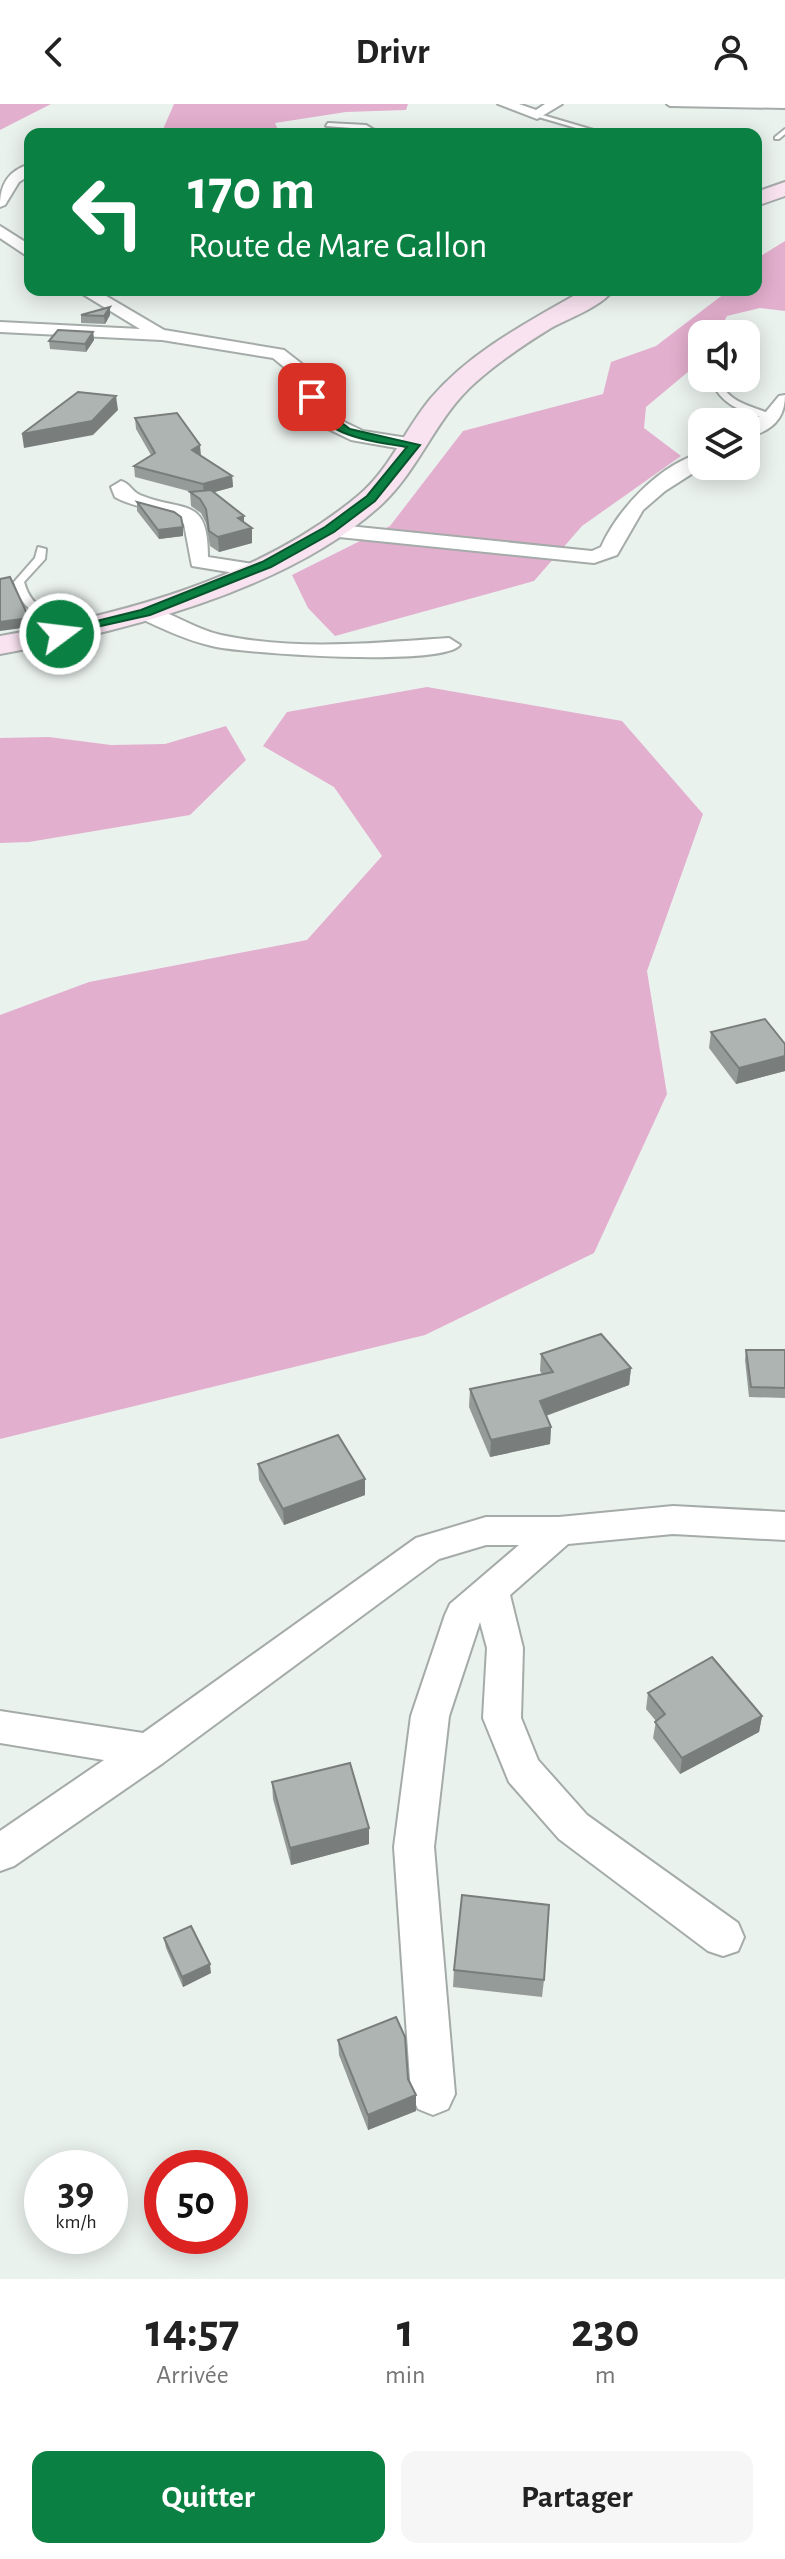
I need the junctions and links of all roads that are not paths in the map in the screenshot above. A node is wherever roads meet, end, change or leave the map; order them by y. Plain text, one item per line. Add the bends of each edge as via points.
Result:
1 (505, 104) edge
2 (555, 104) edge
3 (670, 104) edge
4 (785, 106) edge
5 (537, 115) junction
6 (328, 125) dead end
7 (368, 128) edge
8 (583, 128) edge
9 (785, 131) edge
10 (777, 138) dead end
11 (24, 172) edge
12 (785, 188) edge
13 (762, 198) edge
14 (0, 202) edge
15 (0, 231) edge
16 (24, 249) edge
17 (94, 296) edge
18 (591, 296) edge
19 (0, 327) edge
20 (162, 335) junction
21 (722, 392) edge
22 (785, 397) edge
23 (772, 417) junction
24 (760, 424) edge
25 (414, 445) junction
26 (688, 467) edge
27 (121, 487) dead end
28 (329, 530) junction
29 (41, 549) dead end
30 (253, 570) junction
31 (146, 612) junction
32 (79, 628) junction
33 (0, 645) edge
34 (449, 645) dead end
35 (785, 1526) edge
36 (559, 1531) junction
37 (491, 1591) junction
38 (0, 1727) edge
39 (149, 1751) junction
40 (41, 1825) junction
41 (0, 1829) edge
42 (0, 1853) edge
43 (723, 1937) dead end
44 (433, 2094) dead end

1 - 5 street
2 - 5 street
3 - 4 lane
5 - 8 lane
6 - 7 lane
9 - 10 lane
11 - 14 street via 13,179
12 - 13 main road
15 - 16 street
17 - 20 street
18 - 25 main road via 457,386
19 - 20 street
20 - 25 street via 278,354 296,368 318,411 331,423 358,436
21 - 23 lane via 738,407
22 - 23 street
23 - 24 street
25 - 28 main road via 371,498
26 - 28 street via 632,507 603,555
27 - 30 street via 136,502 181,511 193,521 197,558 204,565
28 - 30 main road
29 - 32 lane via 40,559 19,582 22,598 32,609
30 - 31 main road
31 - 32 main road
31 - 34 street via 194,636 239,644 338,650
32 - 33 main road
35 - 36 street via 673,1520
36 - 37 street
36 - 39 street via 486,1531 428,1548
37 - 43 street via 505,1648 502,1718 523,1770 573,1827
37 - 44 street via 463,1615 430,1716 414,1847
38 - 39 street
39 - 40 street
40 - 41 street
40 - 42 street

